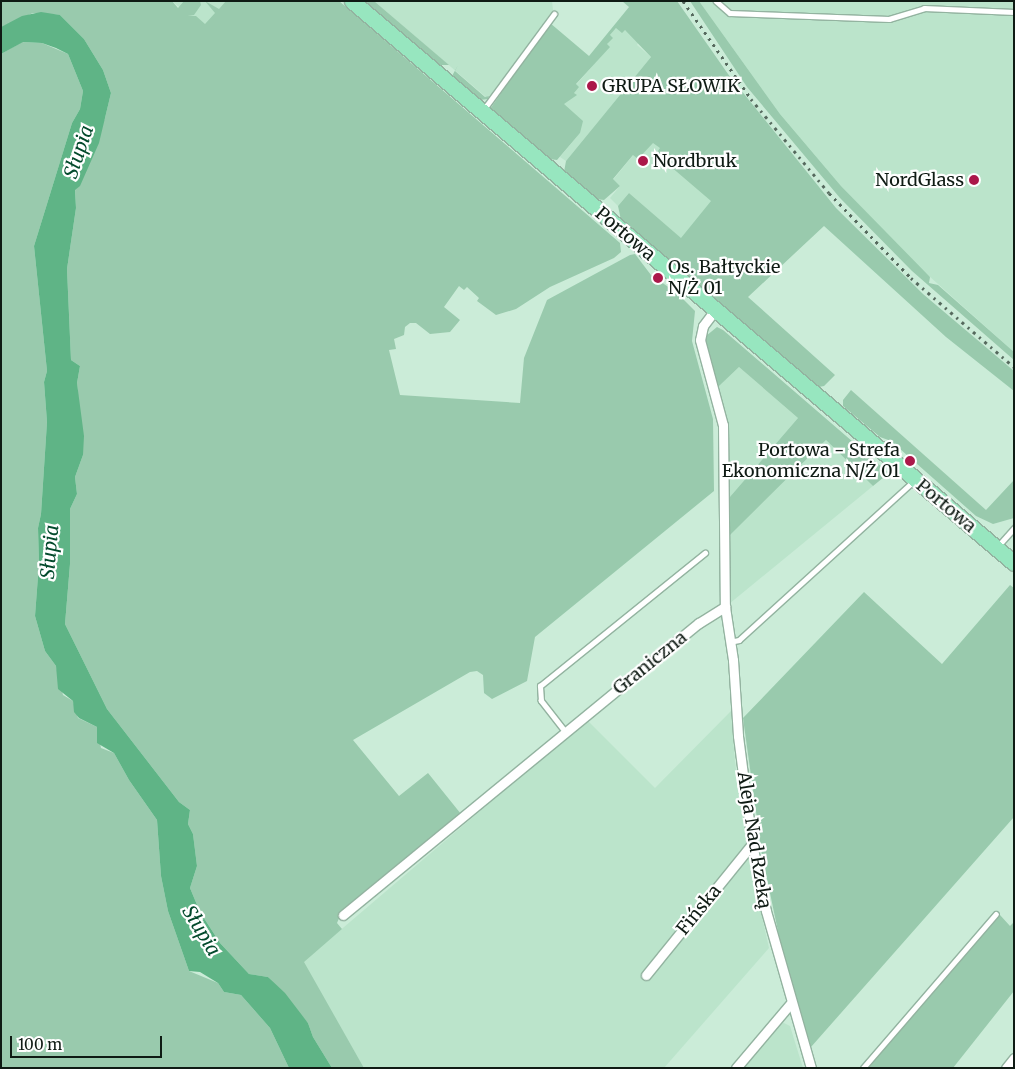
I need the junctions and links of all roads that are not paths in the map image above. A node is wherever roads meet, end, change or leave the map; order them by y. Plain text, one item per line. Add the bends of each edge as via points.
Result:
1 (352, 1) edge
2 (716, 1) edge
3 (1014, 12) edge
4 (554, 14) dead end
5 (481, 112) junction
6 (715, 310) junction
7 (915, 480) junction
8 (1014, 528) edge
9 (996, 548) junction
10 (705, 554) dead end
11 (1014, 563) edge
12 (725, 607) junction
13 (729, 642) junction
14 (566, 733) junction
15 (752, 844) junction
16 (996, 914) dead end
17 (343, 916) dead end
18 (646, 975) dead end
19 (790, 1004) junction
20 (1014, 1058) edge
21 (736, 1068) edge
22 (811, 1068) edge
23 (863, 1068) edge
24 (1006, 1068) edge

1 - 5 main road, Portowa
2 - 3 lane via 730,13 889,19 924,8
4 - 5 lane
5 - 6 main road, Portowa
6 - 7 main road, Portowa
6 - 12 street via 703,326 700,340 722,417
7 - 9 main road, Portowa
7 - 13 lane via 739,640
8 - 9 lane
9 - 11 main road, Portowa
10 - 14 lane via 540,686 541,701
12 - 13 street, Aleja Nad Rzeką
12 - 14 street, Graniczna via 699,623
13 - 15 street, Aleja Nad Rzeką
14 - 17 street, Graniczna
15 - 18 street, Fińska
15 - 19 street, Aleja Nad Rzeką
16 - 23 lane
19 - 21 street
19 - 22 street, Aleja Nad Rzeką
20 - 24 street

